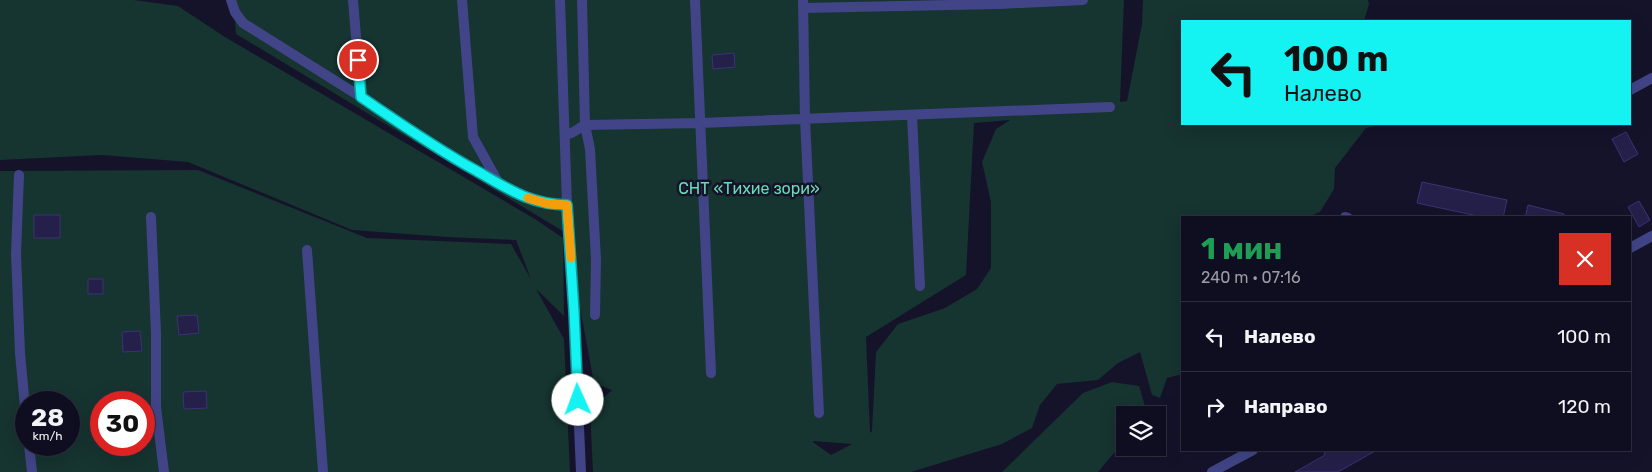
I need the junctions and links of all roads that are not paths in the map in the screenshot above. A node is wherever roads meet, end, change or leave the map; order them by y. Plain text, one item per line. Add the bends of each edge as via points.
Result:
1 (231, 0) edge
2 (353, 0) edge
3 (462, 0) edge
4 (560, 0) edge
5 (582, 0) edge
6 (696, 0) edge
7 (1083, 0) edge
8 (803, 4) edge
9 (1652, 78) edge
10 (1631, 89) edge
11 (361, 97) junction
12 (1110, 107) dead end
13 (912, 115) junction
14 (805, 119) junction
15 (700, 123) junction
16 (585, 125) junction
17 (565, 135) junction
18 (20, 175) dead end
19 (499, 184) junction
20 (567, 205) junction
21 (151, 217) dead end
22 (1652, 236) edge
23 (1631, 247) edge
24 (308, 250) dead end
25 (920, 286) dead end
26 (595, 315) dead end
27 (711, 373) dead end
28 (24, 391) edge
29 (819, 413) dead end
30 (1251, 451) edge
31 (30, 456) edge
32 (32, 472) edge
33 (164, 472) edge
34 (323, 472) edge
35 (581, 472) edge
36 (1212, 472) edge

1 - 11 street via 243,22
2 - 11 street
3 - 19 street via 474,137
4 - 17 street
5 - 16 street
6 - 15 street
7 - 8 street via 999,4
8 - 14 street
9 - 10 street
11 - 19 street via 441,151
12 - 13 street
13 - 14 street
13 - 25 street
14 - 15 street
14 - 29 street
15 - 16 street
15 - 27 street
16 - 17 street
16 - 26 street via 590,150 596,260
17 - 20 street
18 - 28 street via 16,254
19 - 20 street via 548,204
20 - 35 street
21 - 33 street via 156,407
22 - 23 street
24 - 34 street
30 - 36 street
31 - 32 street

